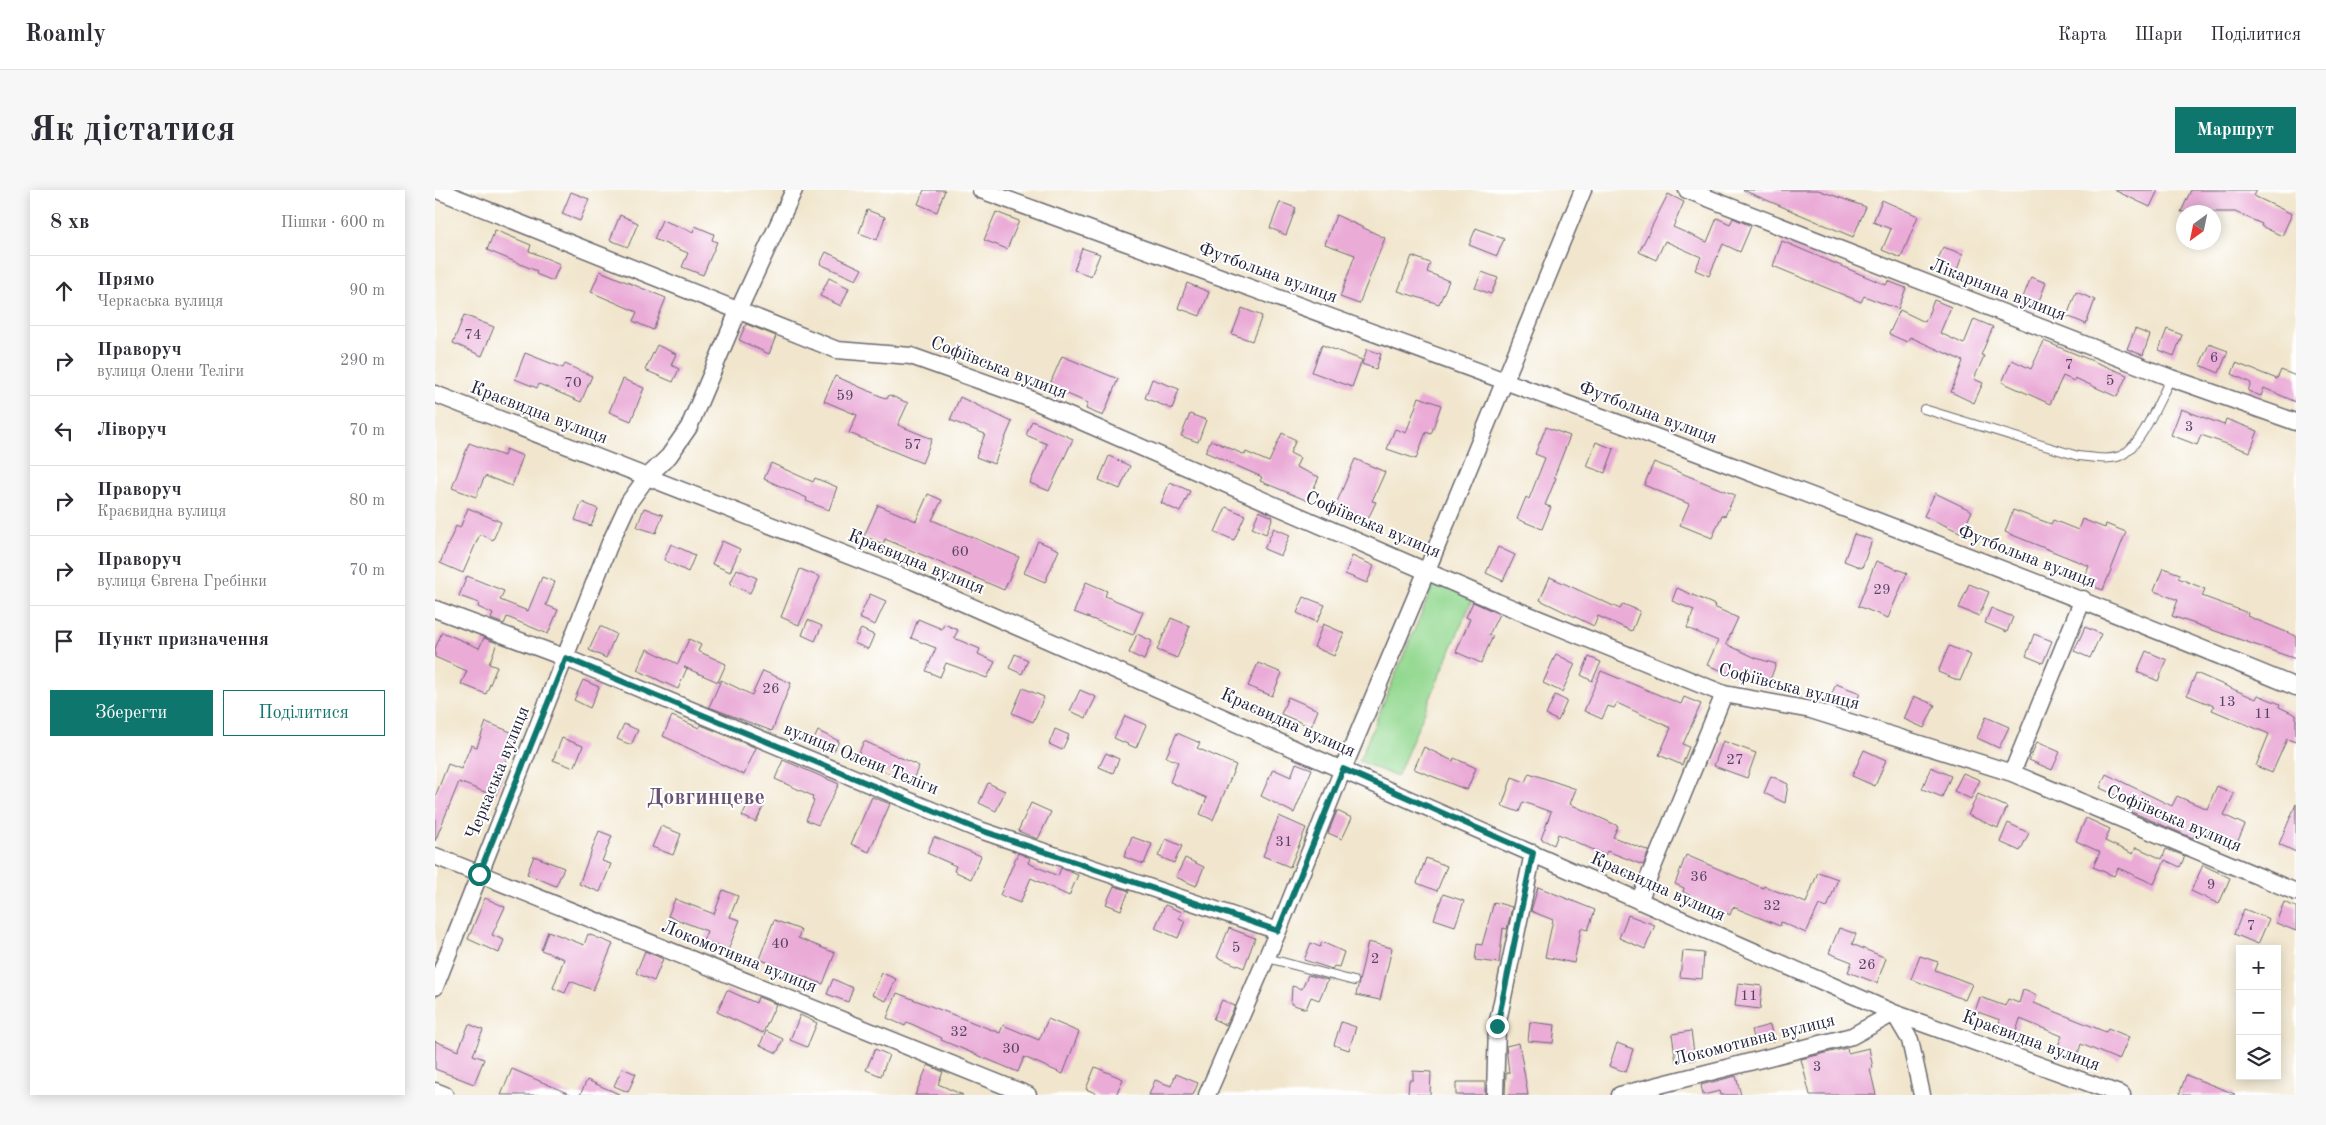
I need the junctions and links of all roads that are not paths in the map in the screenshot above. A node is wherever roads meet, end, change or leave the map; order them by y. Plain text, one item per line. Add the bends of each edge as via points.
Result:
1 (437, 190) edge
2 (794, 190) edge
3 (981, 190) edge
4 (1583, 190) edge
5 (1687, 190) edge
6 (739, 309) junction
7 (2171, 378) junction
8 (1504, 380) junction
9 (435, 394) edge
10 (1925, 409) dead end
11 (2296, 422) edge
12 (647, 477) junction
13 (1427, 570) junction
14 (2083, 600) junction
15 (435, 609) edge
16 (566, 658) junction
17 (2296, 687) edge
18 (1724, 694) junction
19 (1343, 769) junction
20 (2012, 772) junction
21 (1533, 853) junction
22 (435, 856) edge
23 (479, 874) junction
24 (2296, 892) edge
25 (1639, 901) junction
26 (1278, 931) junction
27 (1267, 958) junction
28 (1354, 981) dead end
29 (435, 987) edge
30 (1894, 1013) junction
31 (435, 1091) edge
32 (445, 1095) edge
33 (1028, 1095) edge
34 (1207, 1095) edge
35 (1495, 1095) edge
36 (1620, 1095) edge
37 (1922, 1095) edge
38 (2122, 1095) edge

1 - 6 street, Софіївська вулиця
2 - 6 street, Черкаська вулиця
3 - 8 street, Футбольна вулиця
4 - 8 street
5 - 7 street, Лікарняна вулиця
6 - 12 street, Черкаська вулиця via 689,427 669,456
6 - 13 street, Софіївська вулиця via 837,350 911,356 1023,396
7 - 10 lane via 2137,442 2121,456 2103,459 2078,456
7 - 11 street, Лікарняна вулиця
8 - 13 street
8 - 14 street, Футбольна вулиця
9 - 12 street, Краєвидна вулиця
12 - 16 street, Черкаська вулиця via 629,502 610,543
12 - 19 street, Краєвидна вулиця via 911,580
13 - 18 street, Софіївська вулиця via 1497,602
13 - 19 street
14 - 17 street, Футбольна вулиця
14 - 20 street
15 - 16 street, вулиця Олени Теліги
16 - 23 street, Черкаська вулиця
16 - 26 street, вулиця Олени Теліги via 977,829
18 - 20 street, Софіївська вулиця via 1811,710
18 - 25 street
19 - 21 street, Краєвидна вулиця
19 - 26 street
20 - 24 street, Софіївська вулиця
21 - 25 street, Краєвидна вулиця
21 - 35 street via 1497,1026
22 - 23 street, Локомотивна вулиця
23 - 29 street, Черкаська вулиця
23 - 33 street, Локомотивна вулиця
25 - 30 street, Краєвидна вулиця
26 - 27 street
27 - 28 lane
27 - 34 street
30 - 36 street, Локомотивна вулиця via 1852,1036
30 - 37 street via 1909,1040
30 - 38 street, Краєвидна вулиця
31 - 32 street

